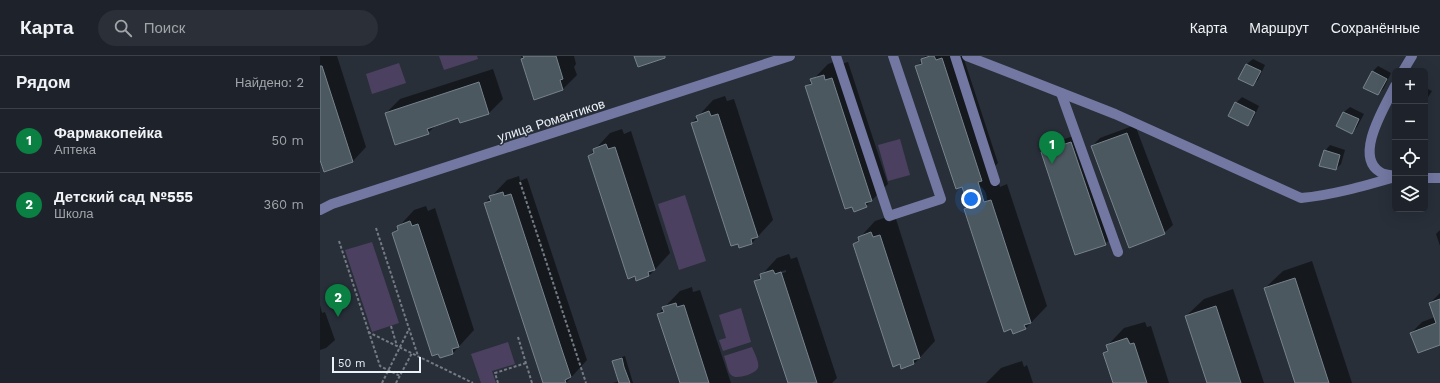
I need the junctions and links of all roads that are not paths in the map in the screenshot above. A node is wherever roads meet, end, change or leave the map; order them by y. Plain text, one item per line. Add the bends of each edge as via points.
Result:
1 (790, 56) edge
2 (836, 56) edge
3 (893, 56) edge
4 (955, 56) edge
5 (967, 56) edge
6 (1412, 56) edge
7 (1405, 68) edge
8 (1392, 92) edge
9 (1061, 93) junction
10 (1392, 176) edge
11 (1392, 178) edge
12 (1428, 178) edge
13 (1440, 178) edge
14 (995, 180) dead end
15 (320, 210) edge
16 (1118, 252) dead end

1 - 15 street, улица Романтиков
2 - 3 street via 889,216 941,199
4 - 14 street
5 - 9 street
6 - 7 street
8 - 10 street via 1373,130 1369,149 1371,163 1380,172
9 - 11 street via 1115,114 1301,198 1355,189
9 - 16 street
12 - 13 street

